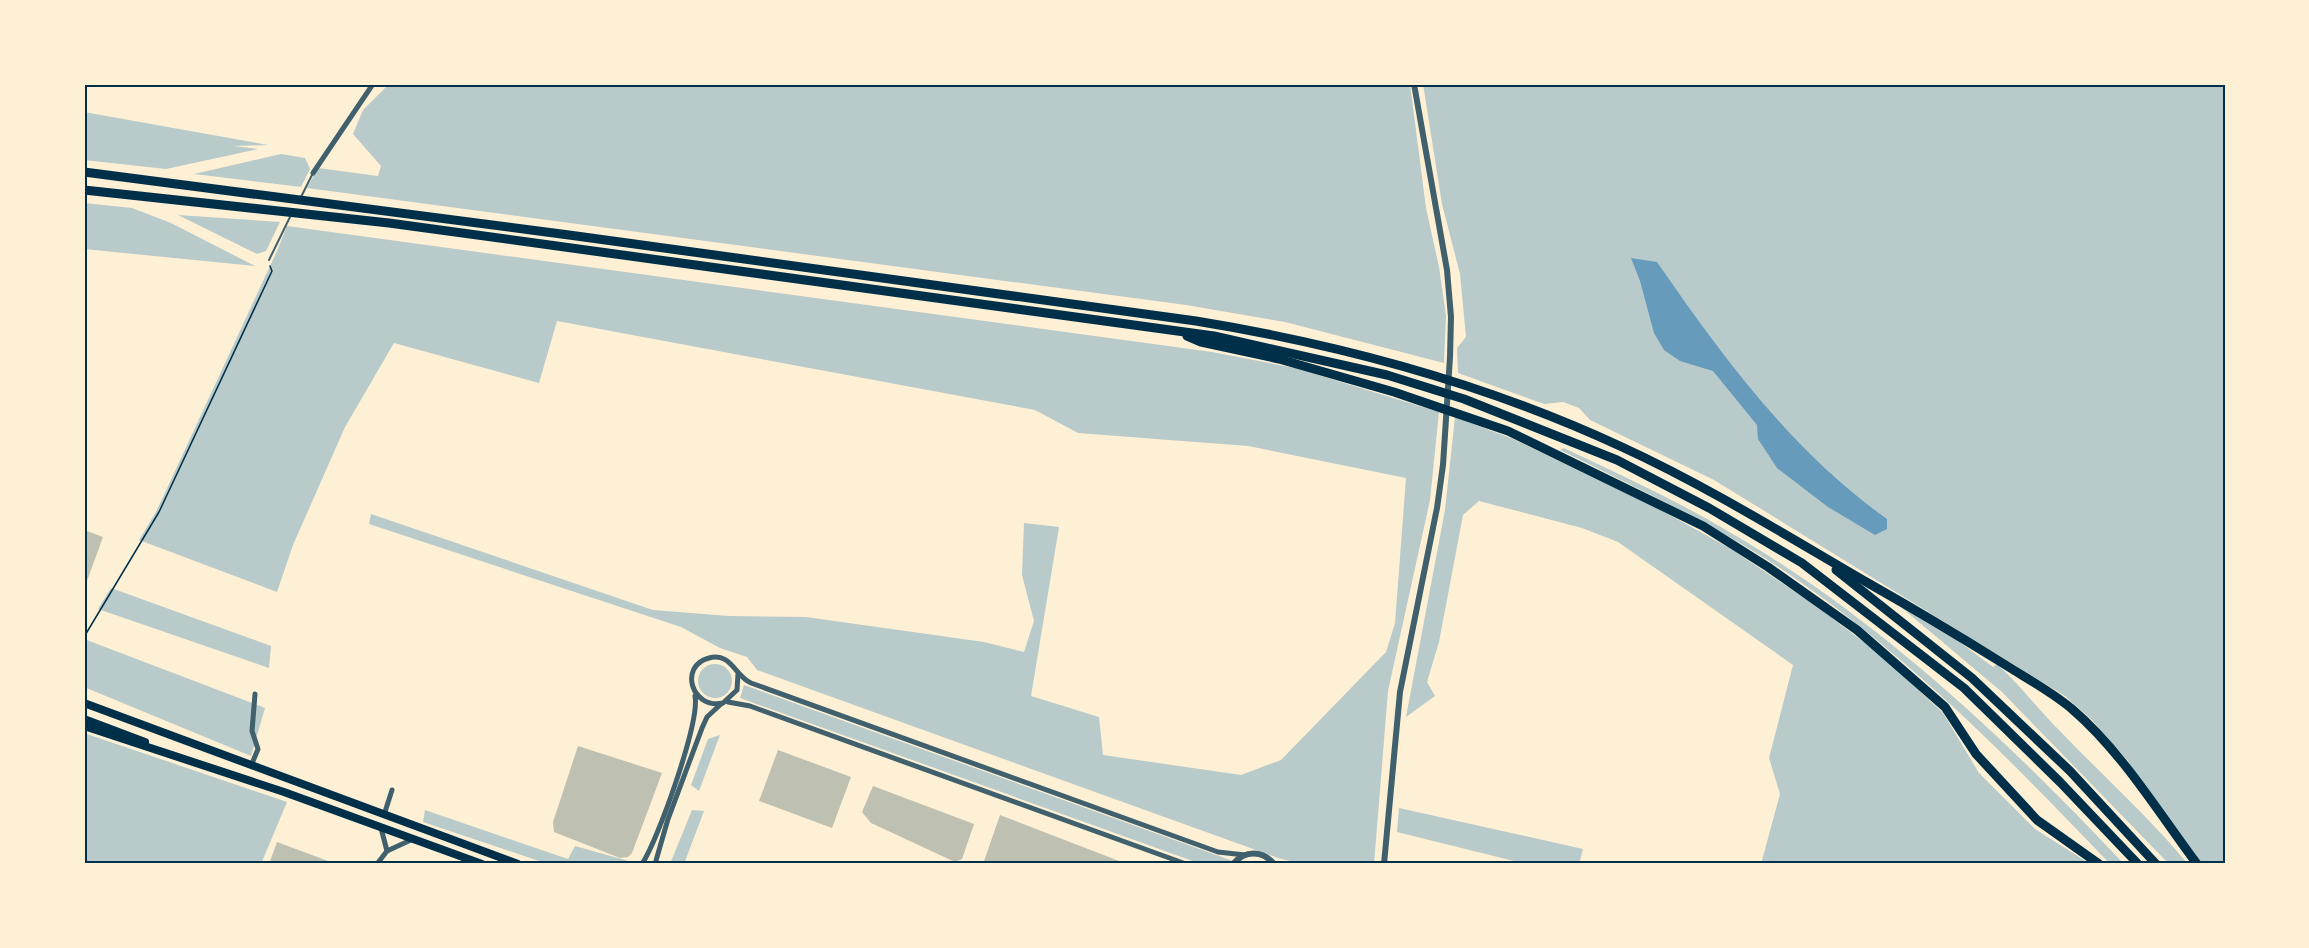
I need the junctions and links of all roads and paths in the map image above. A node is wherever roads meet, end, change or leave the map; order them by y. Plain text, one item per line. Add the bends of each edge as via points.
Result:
1 (373, 84) edge
2 (1414, 84) edge
3 (84, 173) edge
4 (313, 173) joint
5 (84, 191) edge
6 (298, 202) dead end
7 (294, 212) dead end
8 (269, 260) joint
9 (1176, 331) junction
10 (1805, 547) junction
11 (84, 637) edge
12 (738, 674) junction
13 (694, 692) junction
14 (255, 694) dead end
15 (84, 702) edge
16 (725, 703) junction
17 (84, 719) edge
18 (84, 726) edge
19 (252, 766) junction
20 (230, 774) junction
21 (392, 790) dead end
22 (384, 815) junction
23 (381, 828) junction
24 (413, 839) junction
25 (387, 851) junction
26 (1245, 855) junction
27 (377, 864) edge
28 (482, 864) edge
29 (518, 864) edge
30 (642, 864) edge
31 (655, 864) edge
32 (1186, 864) edge
33 (1233, 864) edge
34 (1274, 864) edge
35 (1384, 864) edge
36 (2099, 864) edge
37 (2138, 864) edge
38 (2156, 864) edge
39 (2197, 864) edge

1 - 4 street
2 - 35 street via 1447,270 1450,357 1437,508 1400,692
3 - 10 highway via 794,265 1275,334 1391,361 1539,412 1622,447
4 - 6 lane
5 - 9 highway via 389,223
7 - 8 lane
8 - 11 path via 272,271 188,454 159,512
9 - 36 highway via 1200,342 1279,359 1394,392 1508,431 1702,526 1857,630 1945,707 1976,754 2037,820
9 - 37 highway via 1275,348 1387,375 1464,399 1617,460 1709,508 1802,563 1964,688
10 - 38 highway via 1972,678 2070,771
10 - 39 highway via 1931,619 2072,709 2116,755
12 - 13 street via 726,659 707,658 693,672
12 - 16 street via 737,690
12 - 26 street via 751,683 1218,852
13 - 16 street via 706,703
13 - 30 street via 696,717 689,741
14 - 19 street via 252,731 258,749
15 - 19 main road
16 - 31 street via 710,713 702,728
16 - 32 street via 750,706
17 - 20 main road
18 - 20 main road
19 - 22 main road
20 - 23 main road
21 - 22 street
22 - 29 main road
23 - 24 main road
23 - 25 street
24 - 25 street
24 - 28 main road
25 - 27 street
26 - 33 street
26 - 34 street via 1261,854

